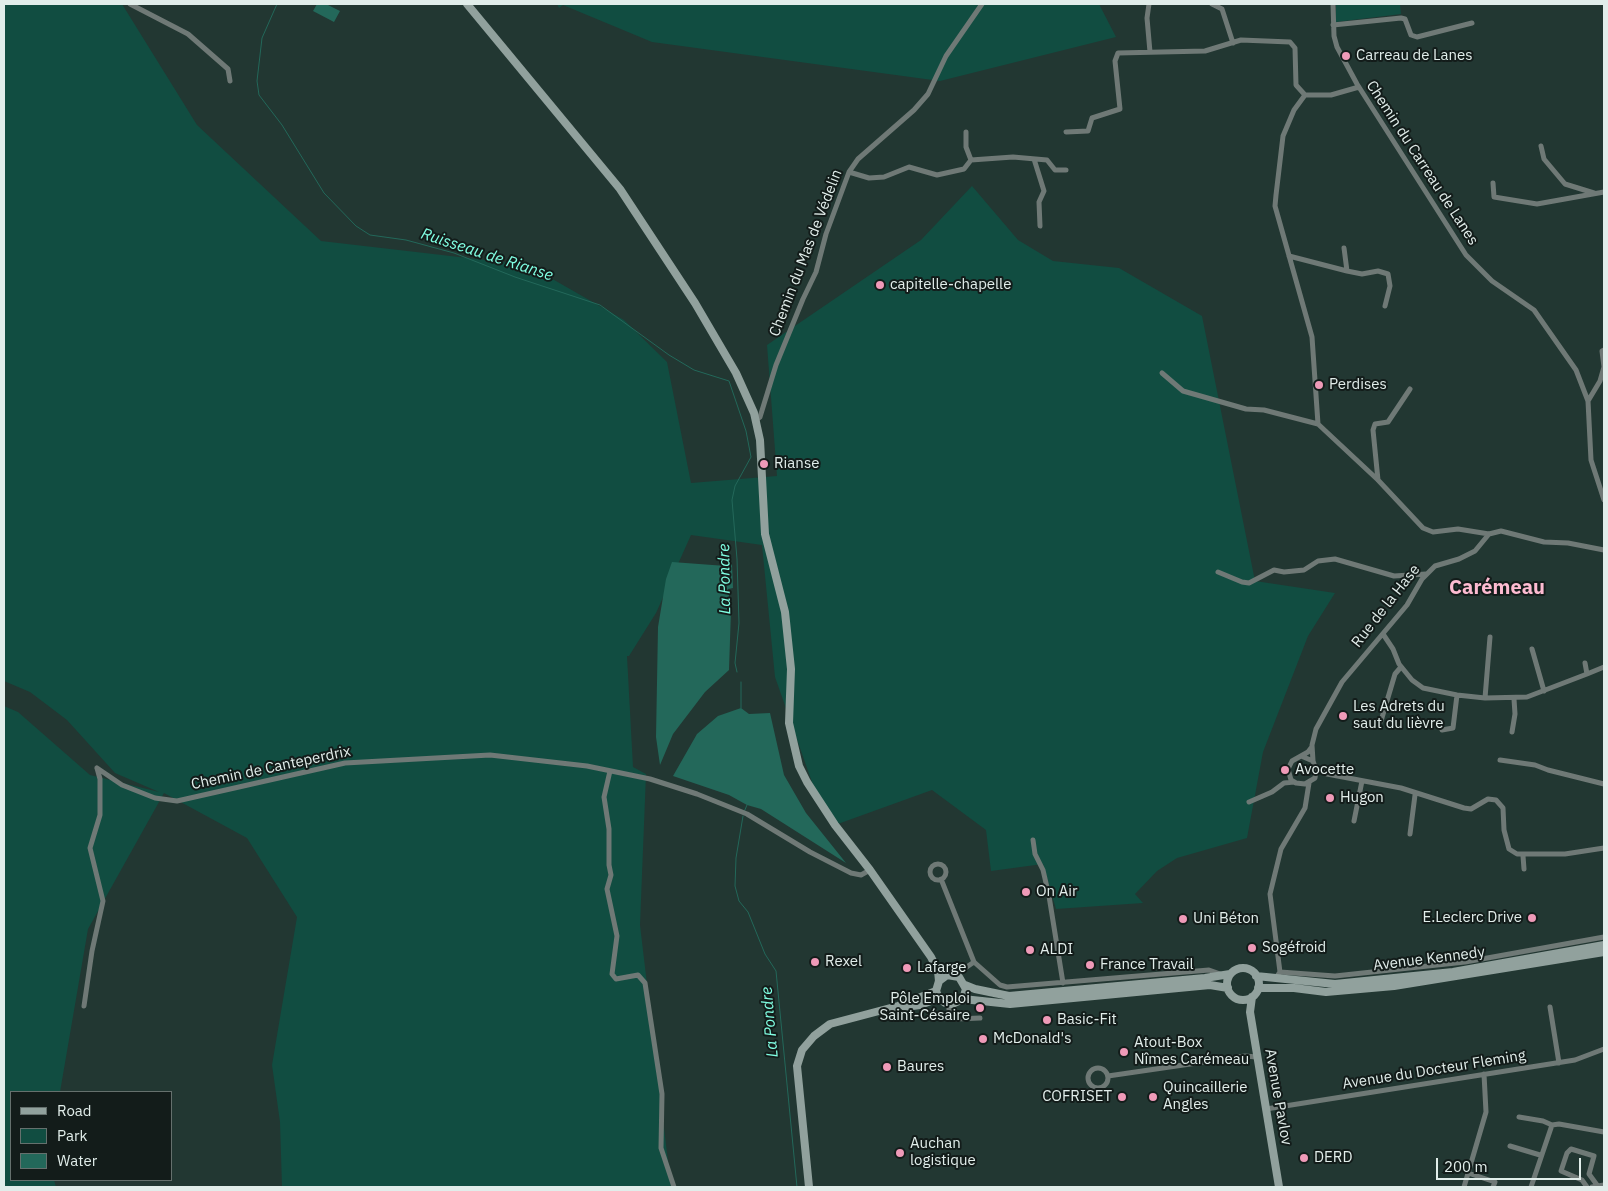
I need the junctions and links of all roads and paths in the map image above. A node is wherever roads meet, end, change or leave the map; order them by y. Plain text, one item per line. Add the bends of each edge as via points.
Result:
1 (130, 4) edge
2 (467, 4) edge
3 (982, 4) edge
4 (1149, 4) edge
5 (1212, 4) edge
6 (1333, 4) edge
7 (1472, 23) dead end
8 (1333, 25) junction
9 (1233, 43) junction
10 (1150, 52) junction
11 (230, 81) dead end
12 (1359, 87) junction
13 (1305, 95) junction
14 (966, 132) dead end
15 (1066, 132) dead end
16 (1541, 146) dead end
17 (1034, 159) junction
18 (971, 160) junction
19 (1066, 170) dead end
20 (849, 172) junction
21 (1493, 182) dead end
22 (1604, 192) edge
23 (1595, 193) junction
24 (1040, 226) dead end
25 (1344, 248) dead end
26 (1289, 256) junction
27 (1347, 271) junction
28 (1384, 306) dead end
29 (1604, 350) edge
30 (1162, 373) dead end
31 (1410, 389) dead end
32 (1588, 401) junction
33 (753, 418) junction
34 (1318, 424) junction
35 (1378, 480) junction
36 (1604, 500) edge
37 (1489, 534) junction
38 (1604, 550) edge
39 (1218, 572) dead end
40 (1426, 574) junction
41 (1382, 634) junction
42 (1490, 637) dead end
43 (1532, 649) dead end
44 (1585, 664) dead end
45 (1401, 667) junction
46 (1604, 667) edge
47 (1587, 674) junction
48 (1544, 692) junction
49 (1457, 695) junction
50 (1485, 698) junction
51 (1514, 698) junction
52 (1381, 721) dead end
53 (1442, 730) dead end
54 (1512, 732) dead end
55 (1312, 745) junction
56 (1301, 756) junction
57 (1500, 760) dead end
58 (1313, 761) junction
59 (1316, 768) junction
60 (610, 771) junction
61 (1327, 774) junction
62 (1289, 775) junction
63 (1314, 778) junction
64 (1362, 781) junction
65 (1294, 782) junction
66 (1284, 783) junction
67 (1309, 783) junction
68 (1604, 784) edge
69 (1301, 785) junction
70 (1416, 794) junction
71 (1307, 795) junction
72 (1249, 802) dead end
73 (1354, 821) dead end
74 (1410, 834) dead end
75 (1033, 840) dead end
76 (1604, 848) edge
77 (1524, 856) junction
78 (869, 868) junction
79 (1524, 869) dead end
80 (941, 879) dead end
81 (1604, 938) edge
82 (1604, 945) edge
83 (925, 949) junction
84 (1604, 952) edge
85 (974, 962) junction
86 (966, 970) junction
87 (954, 975) junction
88 (1227, 975) junction
89 (1256, 976) junction
90 (1277, 976) junction
91 (939, 980) junction
92 (964, 982) junction
93 (1063, 983) junction
94 (1228, 988) junction
95 (1258, 988) junction
96 (938, 994) junction
97 (1252, 997) junction
98 (963, 998) junction
99 (1241, 1000) junction
100 (949, 1004) junction
101 (84, 1006) dead end
102 (1550, 1007) dead end
103 (1250, 1012) junction
104 (980, 1018) dead end
105 (1256, 1047) junction
106 (1604, 1049) edge
107 (1245, 1056) junction
108 (1257, 1057) junction
109 (1559, 1063) junction
110 (1484, 1074) junction
111 (1108, 1076) dead end
112 (1266, 1109) junction
113 (1518, 1116) dead end
114 (1552, 1125) junction
115 (1604, 1132) edge
116 (1510, 1146) dead end
117 (1540, 1154) junction
118 (1468, 1173) junction
119 (1582, 1180) junction
120 (1604, 1185) edge
121 (1592, 1186) edge
122 (674, 1187) edge
123 (809, 1187) edge
124 (1278, 1187) edge
125 (1464, 1187) edge
126 (1493, 1187) edge
127 (1531, 1187) edge
128 (1580, 1187) edge

1 - 11 street via 188,34 228,69
2 - 33 main road via 620,189 710,328 742,386
3 - 20 street, Chemin du Mas de Védelin via 946,56 928,94 858,159
4 - 10 street
5 - 9 street via 1222,9
6 - 8 street, Chemin du Carreau de Lanes
7 - 8 street via 1417,37 1412,35 1405,19 1400,18
8 - 12 street, Chemin du Carreau de Lanes via 1337,47
9 - 10 street via 1205,51
9 - 13 street via 1258,40 1294,44 1296,85
10 - 15 street via 1118,53 1115,61 1120,109 1092,118 1088,131
12 - 13 street via 1331,95
12 - 32 street, Chemin du Carreau de Lanes via 1466,255 1492,281 1534,310 1576,370
13 - 26 street via 1294,110 1284,136 1276,195 1275,206
14 - 18 street via 966,147
16 - 23 street via 1544,159 1565,184
17 - 18 street
17 - 19 street via 1049,161 1055,170
17 - 24 street via 1044,191 1039,202
18 - 20 street via 964,168 937,175 909,167 884,177 869,178
20 - 33 street, Chemin du Mas de Védelin via 816,272 776,365 765,406 760,417
21 - 23 street via 1494,197 1537,204
22 - 23 street
25 - 27 street
26 - 27 street
26 - 34 street via 1312,337
27 - 28 street via 1388,274 1390,286
29 - 32 street via 1600,381
30 - 34 street via 1183,391 1246,409 1264,410
31 - 35 street via 1388,422 1375,424
32 - 36 street, Chemin du Carreau de Lanes via 1591,460
33 - 78 main road via 760,450 765,534 785,612 790,650 789,723 793,746 807,782
34 - 35 street
35 - 37 street via 1422,528 1433,532 1458,529
37 - 38 street via 1501,531 1544,542
37 - 40 street, Rue de la Hase via 1475,551 1435,566
39 - 40 street via 1249,582 1274,570 1304,570 1318,562 1335,559 1394,576
40 - 41 street, Rue de la Hase via 1407,605
41 - 45 street
41 - 55 street, Rue de la Hase via 1342,682 1316,729
42 - 50 street
43 - 48 street
44 - 47 street
45 - 49 street via 1424,688
45 - 52 street via 1395,674
46 - 47 street
47 - 48 street
48 - 51 street
49 - 50 street
49 - 53 street via 1453,728
50 - 51 street
51 - 54 street
55 - 56 street
55 - 58 street
56 - 58 street
56 - 62 street via 1289,764
57 - 68 street via 1535,765
58 - 59 street
59 - 61 street
59 - 63 street
60 - 78 street, Chemin de Canteperdrix via 674,786 745,813 854,874 862,875
60 - 101 street, Chemin de Canteperdrix via 490,755 346,762 177,801 155,798 122,785 97,768 100,815 90,848 103,901
60 - 122 street via 604,797 611,875 607,889 618,936 612,974 616,979 638,975 645,983 662,1094 661,1148
61 - 63 street
61 - 64 street
62 - 65 street
62 - 66 street
63 - 67 street
64 - 70 street
64 - 73 street
65 - 66 street
65 - 69 street
66 - 72 street
67 - 69 street
67 - 71 street
69 - 71 street
70 - 74 street
70 - 77 street via 1471,809 1488,799 1496,800 1503,808 1509,849
71 - 90 street via 1305,808 1281,849 1270,894
75 - 93 street via 1049,896
76 - 77 street
77 - 79 street
78 - 83 main road
80 - 85 street
81 - 90 street via 1465,962 1335,976
82 - 90 main road, Avenue Kennedy via 1453,972 1335,984
83 - 87 main road
83 - 91 main road via 936,965
84 - 95 main road, Avenue Kennedy via 1394,986 1326,992
85 - 86 street
85 - 93 street via 1006,987
86 - 87 street
86 - 92 street
87 - 91 main road
87 - 92 main road
88 - 89 main road via 1244,968
88 - 92 main road via 1009,996 975,990
88 - 93 street via 1209,970
88 - 94 main road
89 - 90 main road, Avenue Kennedy
89 - 95 main road
91 - 96 main road
92 - 98 main road
94 - 98 main road via 1210,985 1010,1004
94 - 99 main road
95 - 97 main road
96 - 100 main road
96 - 123 main road via 830,1024 802,1050 797,1066
97 - 99 main road
97 - 103 main road, Avenue Pavlov
98 - 100 main road via 956,1004
99 - 103 main road, Avenue Pavlov
100 - 104 street via 949,1012 956,1019
102 - 109 street
103 - 105 main road, Avenue Pavlov
105 - 107 street
105 - 108 main road, Avenue Pavlov
106 - 109 street, Avenue du Docteur Fleming
107 - 108 street
107 - 111 street
108 - 112 main road, Avenue Pavlov
109 - 110 street, Avenue du Docteur Fleming
110 - 112 street, Avenue du Docteur Fleming
110 - 118 street via 1486,1112
112 - 124 main road, Avenue Pavlov
113 - 114 street
114 - 115 street
114 - 117 street
116 - 117 street
117 - 127 street
118 - 125 street
118 - 126 street via 1495,1182
119 - 121 street
119 - 121 street via 1561,1171 1571,1149 1594,1156 1589,1174
119 - 128 street
120 - 121 street

